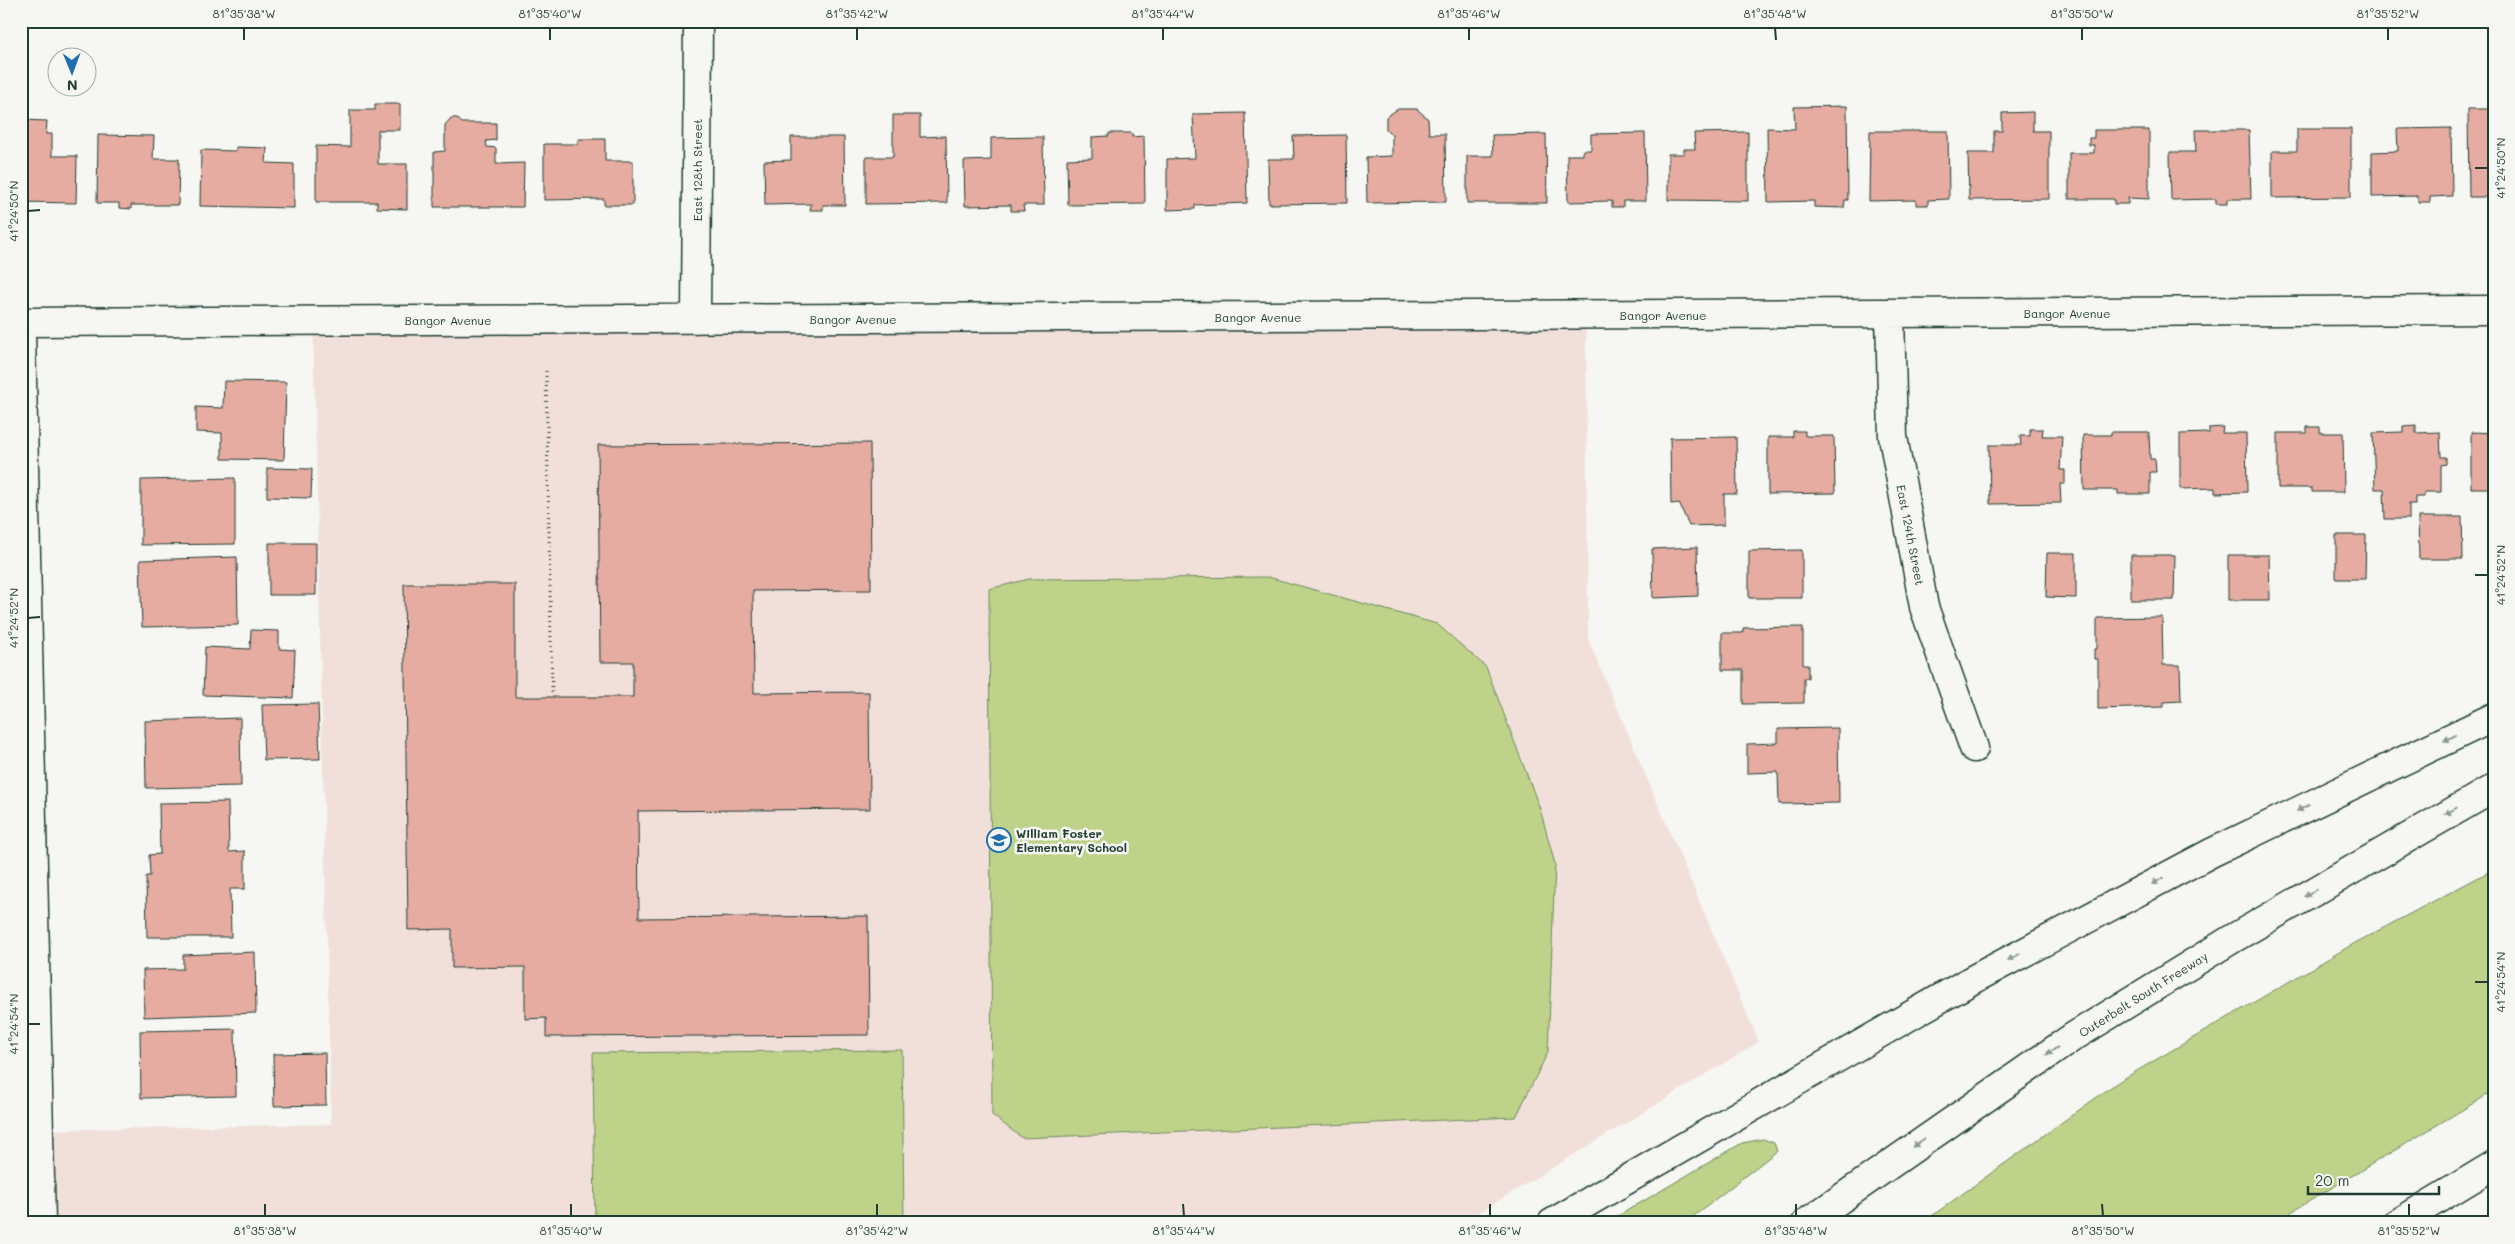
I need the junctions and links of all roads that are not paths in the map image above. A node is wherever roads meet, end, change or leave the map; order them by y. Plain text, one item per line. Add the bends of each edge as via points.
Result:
1 (698, 21) edge
2 (2494, 310) edge
3 (1890, 314) junction
4 (696, 319) junction
5 (21, 322) edge
6 (21, 334) edge
7 (2494, 717) edge
8 (1974, 748) dead end
9 (2494, 788) edge
10 (2494, 1165) edge
11 (41, 1223) edge
12 (1552, 1223) edge
13 (1806, 1223) edge
14 (2398, 1223) edge

1 - 4 main road, East 128th Street
2 - 3 main road, Bangor Avenue
3 - 4 main road, Bangor Avenue
3 - 8 main road, East 124th Street via 1892,438 1924,607
4 - 5 main road, Bangor Avenue
6 - 11 main road
7 -> 12 main road via 2211,853 1972,980
9 -> 13 main road, Outerbelt South Freeway via 2232,939 2073,1037
10 - 14 main road

